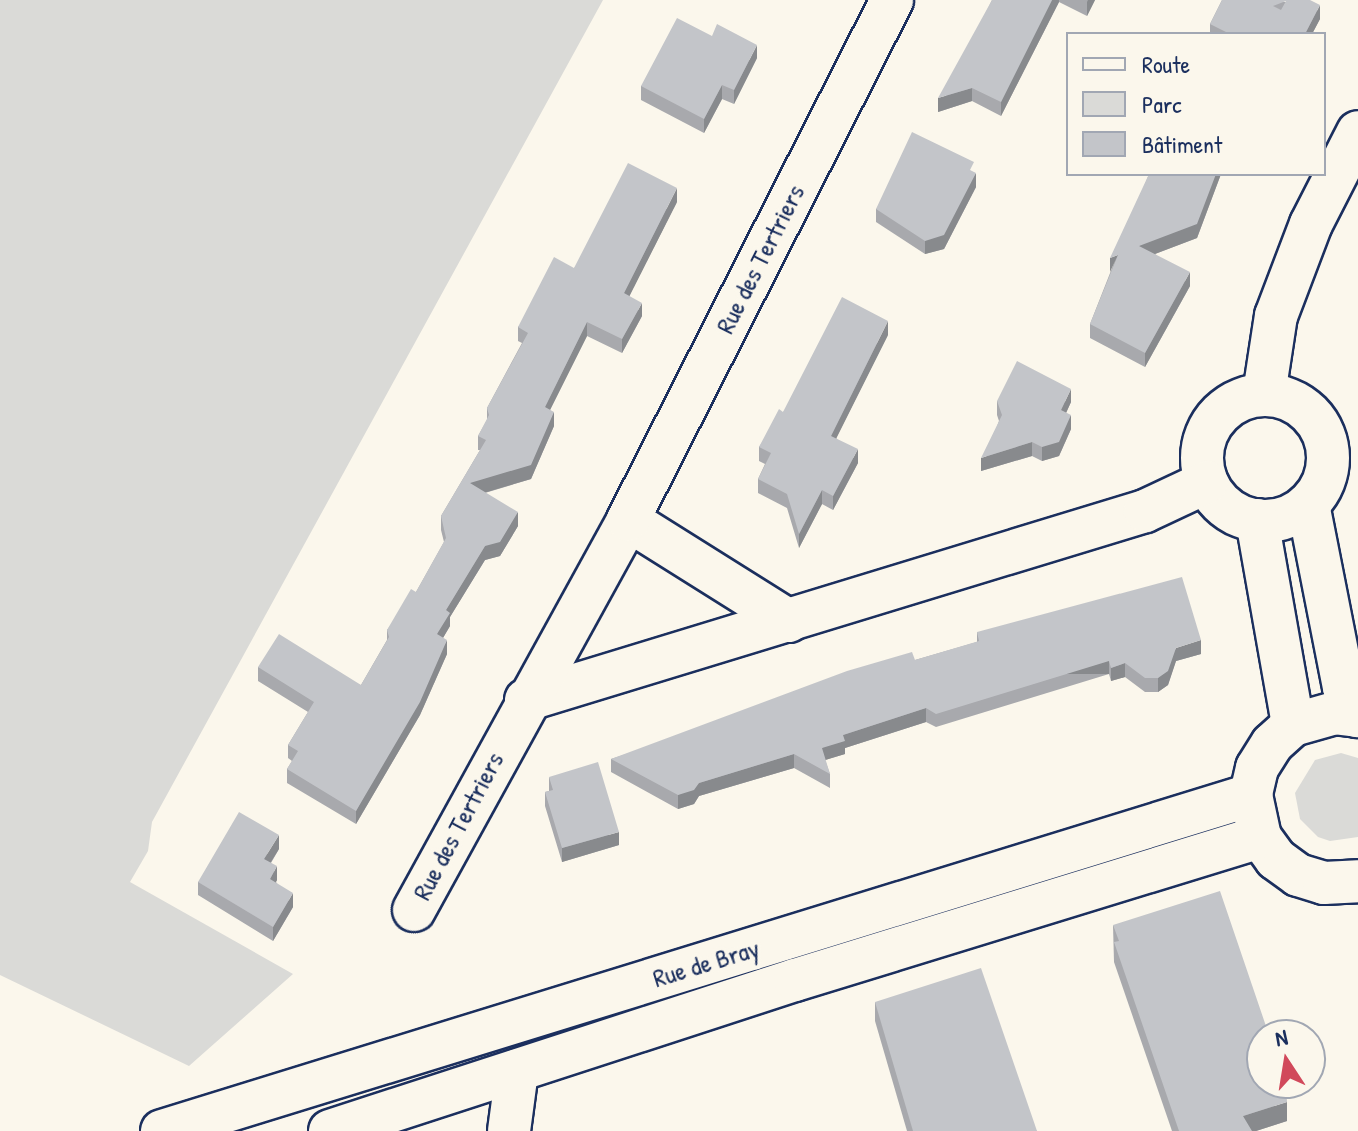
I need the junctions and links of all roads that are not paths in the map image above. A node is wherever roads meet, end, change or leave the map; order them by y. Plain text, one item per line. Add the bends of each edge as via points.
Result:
1 (892, 0) edge
2 (1358, 132) edge
3 (1264, 394) junction
4 (1342, 439) edge
5 (1207, 482) junction
6 (1308, 504) junction
7 (628, 520) junction
8 (1257, 520) junction
9 (789, 621) junction
10 (526, 700) junction
11 (1358, 716) edge
12 (1293, 725) junction
13 (1251, 795) junction
14 (1260, 837) junction
15 (1356, 886) edge
16 (414, 910) dead end
17 (517, 1071) junction
18 (162, 1131) edge
19 (330, 1131) edge
20 (509, 1131) edge

1 - 7 street, Rue des Tertriers
2 - 3 street via 1311,224 1276,316
3 - 4 street via 1302,406
3 - 5 street via 1225,409 1211,425 1203,443
4 - 6 street
5 - 8 street via 1218,500
5 - 9 street via 1145,511
6 - 8 street via 1294,515
6 - 11 street via 1344,687
7 - 9 street
7 - 10 street, Rue des Tertriers
8 - 12 street
9 - 10 street
10 - 16 street, Rue des Tertriers
11 - 12 street via 1335,713
12 - 13 street via 1265,756
13 - 14 street
13 - 18 street, Rue de Bray
14 - 15 street via 1276,859 1298,875
14 - 17 street, Rue de Bray
17 - 19 street, Rue de Bray
17 - 20 street

